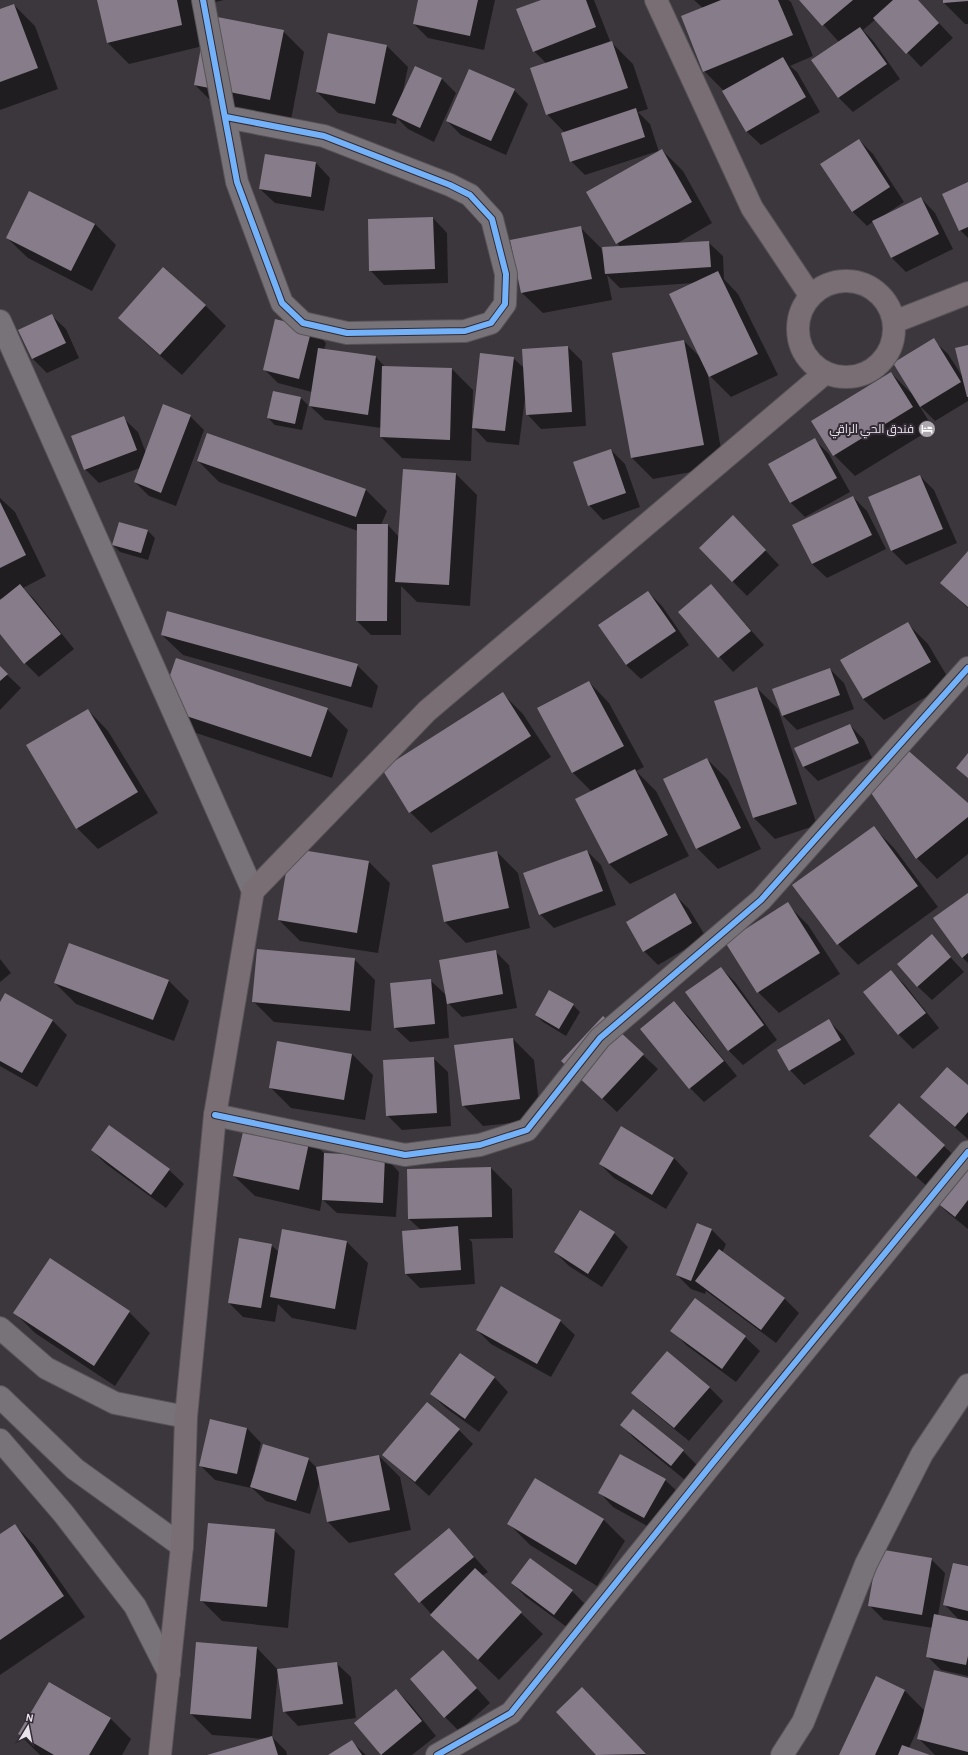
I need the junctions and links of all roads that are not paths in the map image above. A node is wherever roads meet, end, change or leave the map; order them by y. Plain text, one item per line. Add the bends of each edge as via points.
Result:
1 (203, 0) edge
2 (656, 0) edge
3 (226, 117) junction
4 (968, 293) edge
5 (810, 295) junction
6 (0, 321) edge
7 (894, 322) junction
8 (825, 373) junction
9 (968, 668) edge
10 (253, 891) junction
11 (215, 1115) junction
12 (968, 1152) edge
13 (0, 1328) edge
14 (968, 1385) edge
15 (0, 1397) edge
16 (186, 1417) junction
17 (0, 1440) edge
18 (182, 1546) junction
19 (169, 1673) junction
20 (160, 1755) edge
21 (437, 1755) edge
22 (782, 1755) edge

1 - 3 street
2 - 5 main road via 752,208
3 - 3 street via 237,182 282,302 303,323 347,333 465,331 492,323 505,304 506,274 492,219 470,195 324,136
4 - 7 main road
5 - 7 main road via 830,283 858,282 882,297
5 - 8 main road via 797,326 803,354
6 - 10 street
7 - 8 main road via 891,348 875,369 850,378
8 - 10 main road via 427,711
9 - 11 street via 761,900 600,1038 527,1130 480,1145 404,1154
10 - 11 main road
11 - 16 main road
12 - 21 street via 716,1459 512,1714
13 - 16 street via 46,1368 115,1403
14 - 22 street via 922,1454 866,1564 803,1722
15 - 18 street via 75,1469
16 - 18 main road
17 - 19 street via 63,1513 135,1606
18 - 19 main road
19 - 20 main road

